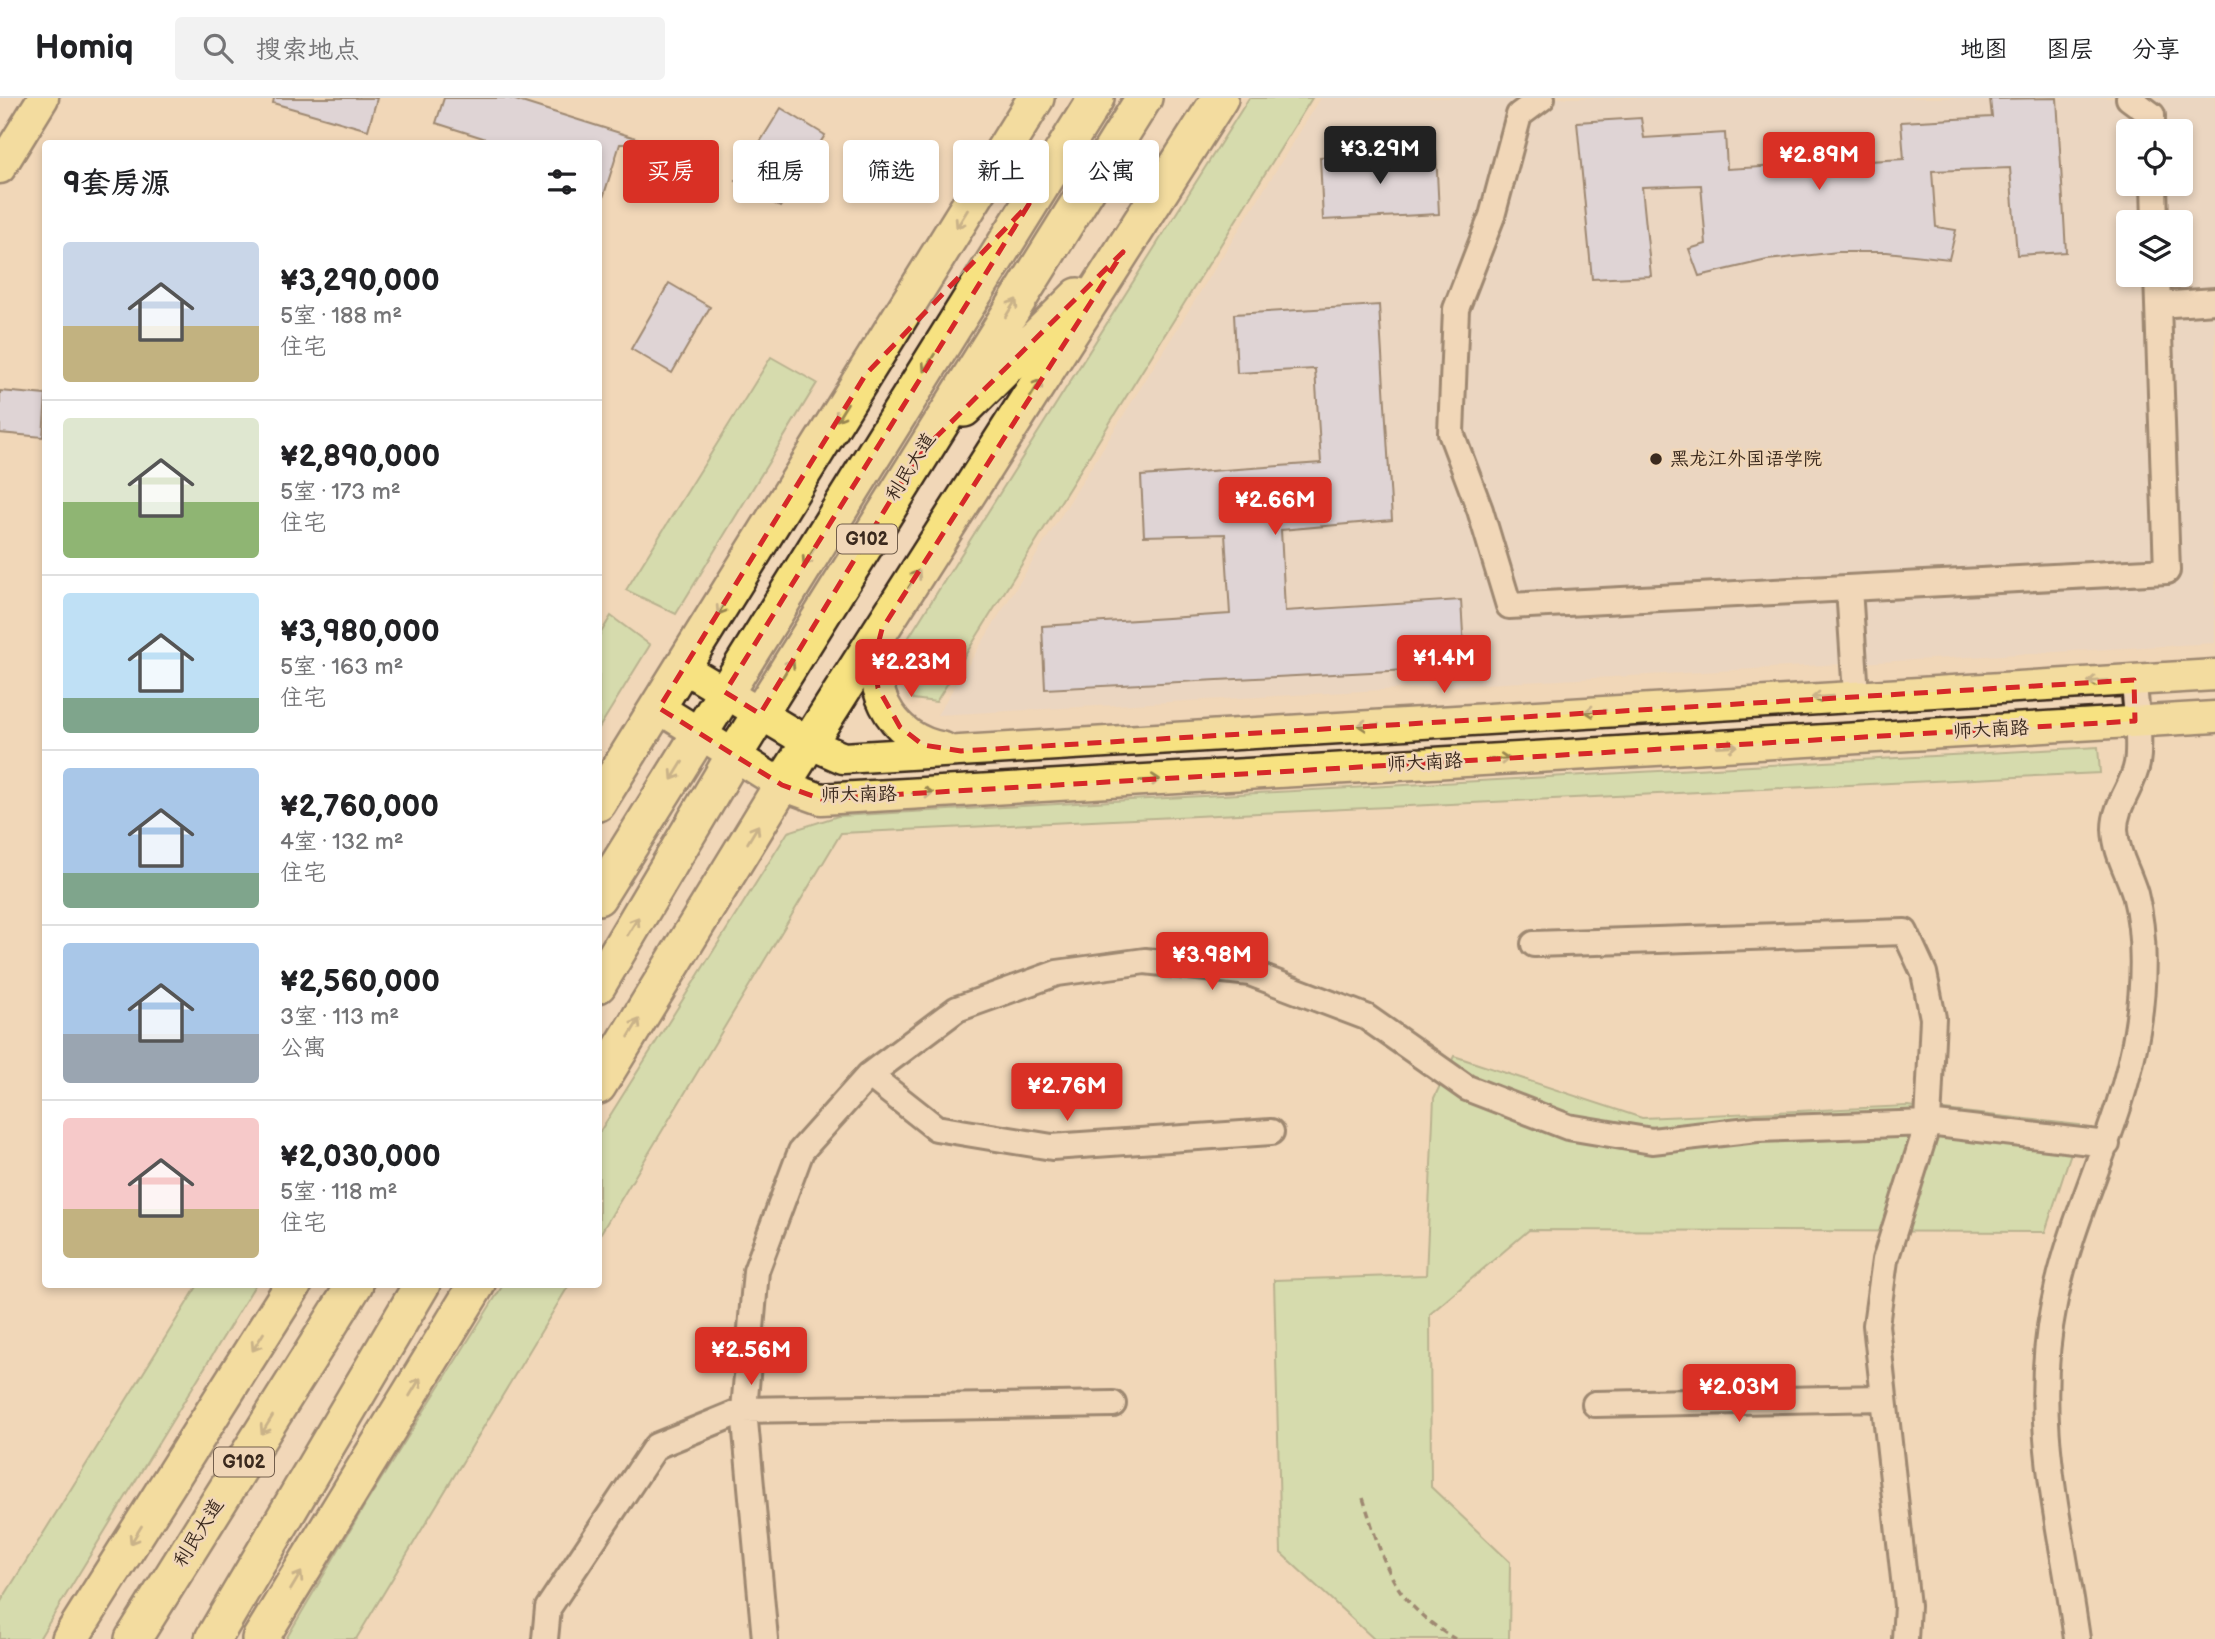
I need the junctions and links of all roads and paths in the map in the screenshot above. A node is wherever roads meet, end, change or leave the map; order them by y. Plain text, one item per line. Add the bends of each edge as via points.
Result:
1 (43, 98) edge
2 (1036, 98) edge
3 (1096, 98) edge
4 (1144, 98) edge
5 (1220, 98) edge
6 (1542, 98) edge
7 (2129, 98) edge
8 (2152, 119) edge
9 (0, 168) edge
10 (1029, 204) junction
11 (1123, 252) junction
12 (2157, 287) edge
13 (2215, 301) edge
14 (2158, 305) junction
15 (866, 374) junction
16 (919, 454) junction
17 (1849, 588) junction
18 (882, 629) junction
19 (684, 668) junction
20 (2215, 675) edge
21 (2134, 680) junction
22 (725, 692) junction
23 (1856, 695) junction
24 (659, 708) junction
25 (760, 714) junction
26 (2215, 717) edge
27 (2135, 722) junction
28 (701, 734) junction
29 (810, 743) junction
30 (961, 751) junction
31 (734, 754) junction
32 (782, 785) junction
33 (602, 797) edge
34 (602, 891) edge
35 (1534, 943) dead end
36 (602, 978) edge
37 (869, 1075) junction
38 (602, 1079) edge
39 (1928, 1123) junction
40 (1271, 1132) dead end
41 (2107, 1144) junction
42 (291, 1288) edge
43 (352, 1288) edge
44 (420, 1288) edge
45 (475, 1288) edge
46 (1883, 1398) junction
47 (1113, 1404) dead end
48 (1595, 1404) dead end
49 (744, 1410) junction
50 (1363, 1499) dead end
51 (70, 1639) edge
52 (133, 1639) edge
53 (213, 1639) edge
54 (260, 1639) edge
55 (544, 1639) edge
56 (765, 1639) edge
57 (1455, 1639) edge
58 (1905, 1639) edge
59 (2077, 1639) edge

1 - 9 main road
2 -> 15 highway
3 - 10 highway, 利民大道 / G102
16 -> 4 highway, 利民大道 / G102
5 - 11 highway
6 - 17 street via 1519,115 1492,216 1456,309 1451,433 1509,606
7 - 8 street
10 - 15 highway
10 -> 22 highway, 利民大道 / G102
11 - 16 highway
18 -> 11 highway
12 - 14 street
13 - 14 street
14 - 17 street via 2167,571
15 -> 19 highway
25 -> 16 highway, 利民大道 / G102
17 - 23 street
18 - 29 highway
18 - 30 main road via 875,675 890,713 923,745
19 - 22 main road, 师大南路
19 - 24 highway
20 - 21 main road, 师大南路
21 -> 23 main road, 师大南路
21 - 27 street
22 - 25 main road, 师大南路
22 - 28 highway, 利民大道 / G102
23 -> 30 main road, 师大南路
24 - 28 main road, 师大南路
24 - 33 highway
25 - 29 main road, 师大南路
25 - 31 highway, 利民大道 / G102
26 - 27 main road, 师大南路
32 -> 27 main road, 师大南路 via 821,799
27 - 41 street via 2137,765 2121,797 2115,826 2117,851 2138,910 2141,992 2127,1079
28 - 31 main road, 师大南路
28 -> 34 highway, 利民大道 / G102
29 - 30 main road, 师大南路 via 843,758
29 - 32 highway
31 - 32 main road, 师大南路
36 -> 31 highway, 利民大道 / G102
38 -> 32 highway
35 - 39 street via 1905,932 1924,973 1933,1018
37 - 39 street via 957,1009 1057,973 1145,961 1250,973 1366,1017 1467,1088 1568,1127 1652,1141 1757,1129
37 - 40 street via 936,1128 1052,1147
37 - 49 street via 801,1151 756,1271
39 - 41 street
39 - 46 street via 1885,1260 1876,1325
41 - 59 street via 2062,1267 2046,1369 2045,1441
42 -> 51 highway
43 -> 52 highway, 利民大道 / G102
44 - 53 highway
54 -> 45 highway
46 - 48 street
46 - 58 street via 1906,1606
47 - 49 street
49 - 55 street via 656,1446 548,1608
49 - 56 street
50 - 57 path via 1390,1579 1428,1623

